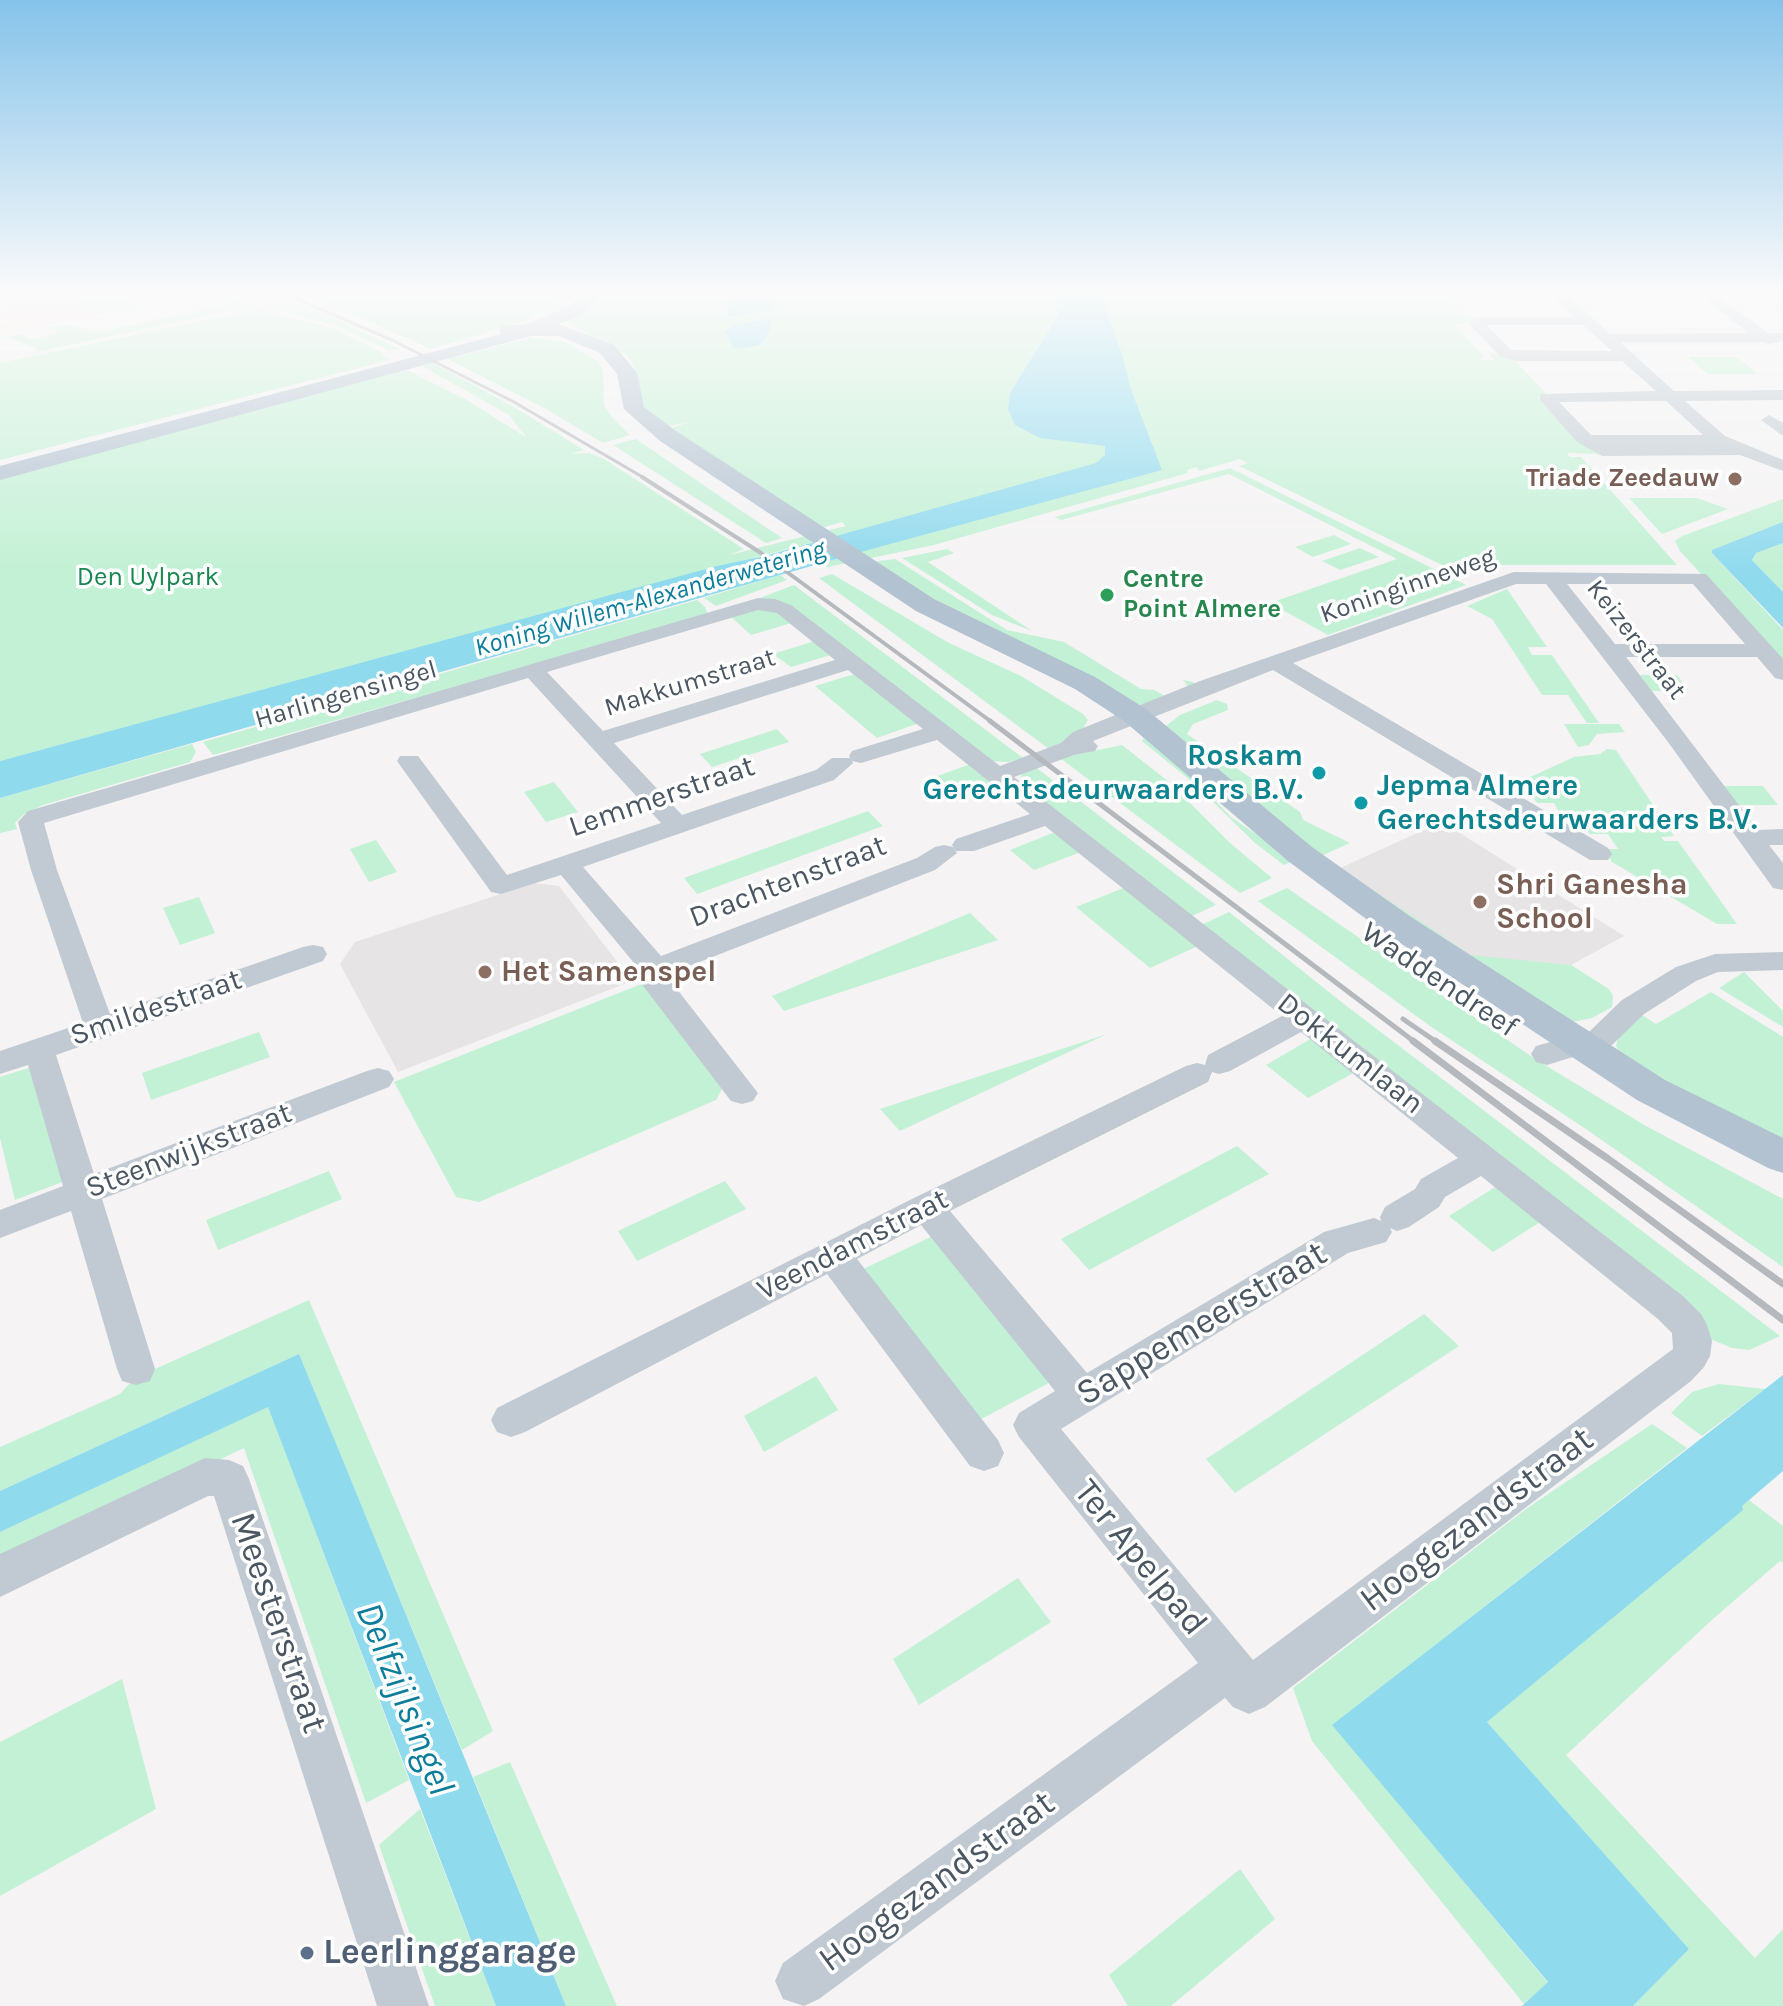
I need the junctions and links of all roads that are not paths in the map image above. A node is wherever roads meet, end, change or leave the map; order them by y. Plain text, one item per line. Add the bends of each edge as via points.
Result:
1 (310, 385) edge
2 (324, 385) edge
3 (609, 385) edge
4 (630, 385) edge
5 (1659, 385) edge
6 (609, 389) dead end
7 (1670, 395) junction
8 (1783, 395) edge
9 (613, 411) dead end
10 (651, 433) junction
11 (1591, 440) junction
12 (1719, 440) junction
13 (1740, 450) junction
14 (0, 463) edge
15 (1781, 464) edge
16 (0, 473) edge
17 (1552, 578) junction
18 (775, 605) joint
19 (1762, 650) junction
20 (1608, 651) junction
21 (851, 662) junction
22 (1282, 666) junction
23 (533, 670) junction
24 (1783, 673) edge
25 (1129, 724) junction
26 (939, 732) junction
27 (600, 740) junction
28 (409, 761) dead end
29 (997, 775) junction
30 (1048, 816) junction
31 (678, 826) junction
32 (1783, 837) edge
33 (1750, 838) junction
34 (1599, 854) dead end
35 (567, 865) junction
36 (1783, 882) edge
37 (313, 954) dead end
38 (1783, 961) edge
39 (654, 967) junction
40 (1304, 1017) junction
41 (100, 1027) junction
42 (1565, 1045) junction
43 (39, 1049) junction
44 (0, 1063) edge
45 (378, 1079) dead end
46 (742, 1093) dead end
47 (1783, 1157) edge
48 (1483, 1159) junction
49 (1783, 1186) edge
50 (82, 1192) junction
51 (926, 1207) junction
52 (1, 1221) edge
53 (833, 1255) junction
54 (1693, 1341) joint
55 (136, 1369) dead end
56 (1082, 1395) junction
57 (511, 1420) dead end
58 (1033, 1425) joint
59 (984, 1453) dead end
60 (0, 1576) edge
61 (1238, 1679) junction
62 (801, 1981) dead end
63 (403, 2006) edge

1 - 14 main road
2 - 16 main road
3 - 6 main road
4 - 10 main road, Waddendreef via 634,409
5 - 7 street
7 - 8 street
7 - 11 street via 1546,397 1583,438
7 - 12 street
9 - 10 main road, Waddendreef
10 - 25 main road, Waddendreef via 867,577 895,606
11 - 12 street
11 - 13 street via 1602,451
12 - 13 street
13 - 15 street
17 - 19 street, Koninginneweg via 1699,578
17 - 20 street, Keizerstraat
17 - 22 street, Koninginneweg via 1514,578 1479,588
18 - 21 street, Dokkumlaan
18 - 23 street, Harlingensingel via 733,610
19 - 20 street
19 - 24 street, Koninginneweg
20 - 33 street, Keizerstraat
21 - 26 street, Dokkumlaan
21 - 27 street, Makkumstraat
22 - 25 street, Koninginneweg via 1206,684
22 - 34 street
23 - 27 street
23 - 41 street, Harlingensingel via 45,811 31,822
25 - 29 street
25 - 42 main road, Waddendreef via 1179,779 1286,859
26 - 29 street, Dokkumlaan
26 - 31 street, Lemmerstraat via 851,759 825,775
27 - 31 street
28 - 35 street, Lemmerstraat via 501,886
29 - 30 street, Dokkumlaan
30 - 39 street, Drachtenstraat
30 - 40 street, Dokkumlaan
31 - 35 street, Lemmerstraat
32 - 33 street
33 - 36 street, Keizerstraat
35 - 39 street
37 - 41 street, Smildestraat
38 - 42 street via 1715,963 1686,974 1622,1015 1601,1038
39 - 46 street via 654,980
40 - 48 street, Dokkumlaan
40 - 51 street, Veendamstraat
41 - 43 street, Smildestraat
42 - 47 main road, Waddendreef
42 - 49 main road, Waddendreef via 1627,1106
43 - 44 street, Smildestraat
43 - 50 street
45 - 50 street, Steenwijkstraat
48 - 54 street, Dokkumlaan via 1671,1308 1688,1325
48 - 56 street, Sappemeerstraat via 1386,1224 1337,1242
50 - 52 street, Steenwijkstraat
50 - 55 street
51 - 53 street, Veendamstraat
51 - 56 street
53 - 57 street, Veendamstraat
53 - 59 street
54 - 61 street, Hoogezandstraat via 1691,1356 1655,1387
56 - 58 street, Sappemeerstraat
58 - 61 street, Ter Apelpad
60 - 63 street, Meesterstraat via 205,1477 229,1479
61 - 62 street, Hoogezandstraat

